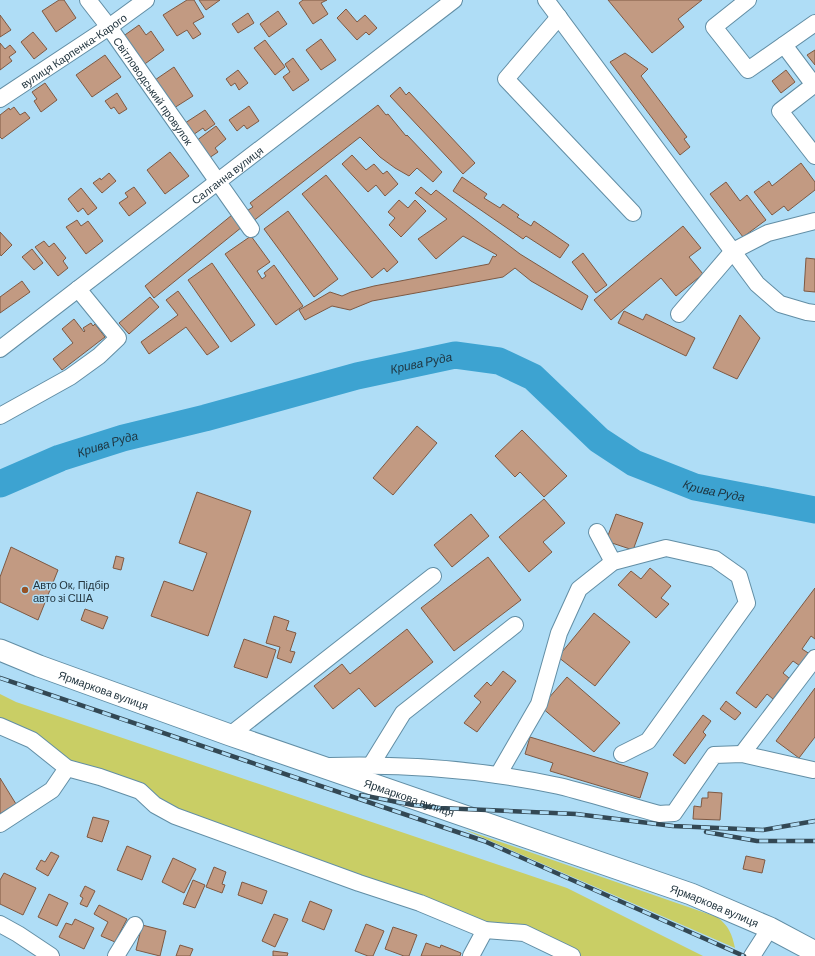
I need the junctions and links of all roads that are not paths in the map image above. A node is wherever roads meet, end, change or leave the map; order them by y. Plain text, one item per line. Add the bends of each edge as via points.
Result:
1 (88, 0) edge
2 (146, 0) edge
3 (454, 0) edge
4 (546, 0) edge
5 (748, 0) edge
6 (559, 17) junction
7 (815, 23) edge
8 (109, 27) junction
9 (784, 45) junction
10 (814, 85) edge
11 (0, 99) edge
12 (815, 156) edge
13 (218, 182) junction
14 (632, 213) dead end
15 (815, 221) edge
16 (251, 229) dead end
17 (733, 251) junction
18 (78, 289) junction
19 (815, 313) edge
20 (679, 314) dead end
21 (0, 349) edge
22 (0, 416) edge
23 (597, 532) dead end
24 (613, 562) junction
25 (433, 576) dead end
26 (515, 625) dead end
27 (0, 650) edge
28 (815, 658) edge
29 (0, 726) edge
30 (230, 735) junction
31 (622, 754) dead end
32 (742, 754) junction
33 (371, 765) junction
34 (324, 767) junction
35 (67, 768) junction
36 (813, 770) dead end
37 (498, 776) junction
38 (0, 824) edge
39 (0, 924) edge
40 (134, 925) dead end
41 (770, 928) junction
42 (485, 930) junction
43 (815, 952) edge
44 (51, 956) edge
45 (116, 956) edge
46 (471, 956) edge
47 (572, 956) edge
48 (752, 956) edge

1 - 8 street, Світловодський провулок
2 - 8 street, вулиця Карпенка-Карого
3 - 13 street, Салганна вулиця
4 - 6 street
5 - 9 street via 714,27 748,70
6 - 14 street via 506,79
6 - 17 street
7 - 9 street
8 - 11 street, вулиця Карпенка-Карого
8 - 13 street, Світловодський провулок
9 - 10 street
10 - 12 street via 780,111
13 - 16 street, Світловодський провулок
13 - 18 street, Салганна вулиця
15 - 17 street via 768,233
17 - 19 street via 757,284 780,304
17 - 20 street
18 - 21 street, Салганна вулиця
18 - 22 street via 118,338 70,377
23 - 24 street
24 - 31 street via 666,548 715,559 739,576 747,603 648,741
24 - 37 street via 580,589 559,632 539,704
25 - 30 street
26 - 33 street via 403,713
27 - 30 main road, Ярмаркова вулиця
28 - 32 street
29 - 35 street via 32,740
30 - 34 main road, Ярмаркова вулиця
32 - 36 street
32 - 37 street via 714,755 674,813 658,814 560,786
33 - 34 street
33 - 37 street
34 - 41 main road, Ярмаркова вулиця via 692,894
35 - 38 street via 52,790
35 - 42 street via 140,791 155,805 175,816 352,881 420,903
39 - 44 street
40 - 45 street
41 - 43 main road, Ярмаркова вулиця
41 - 48 street
42 - 46 street
42 - 47 street via 524,933

